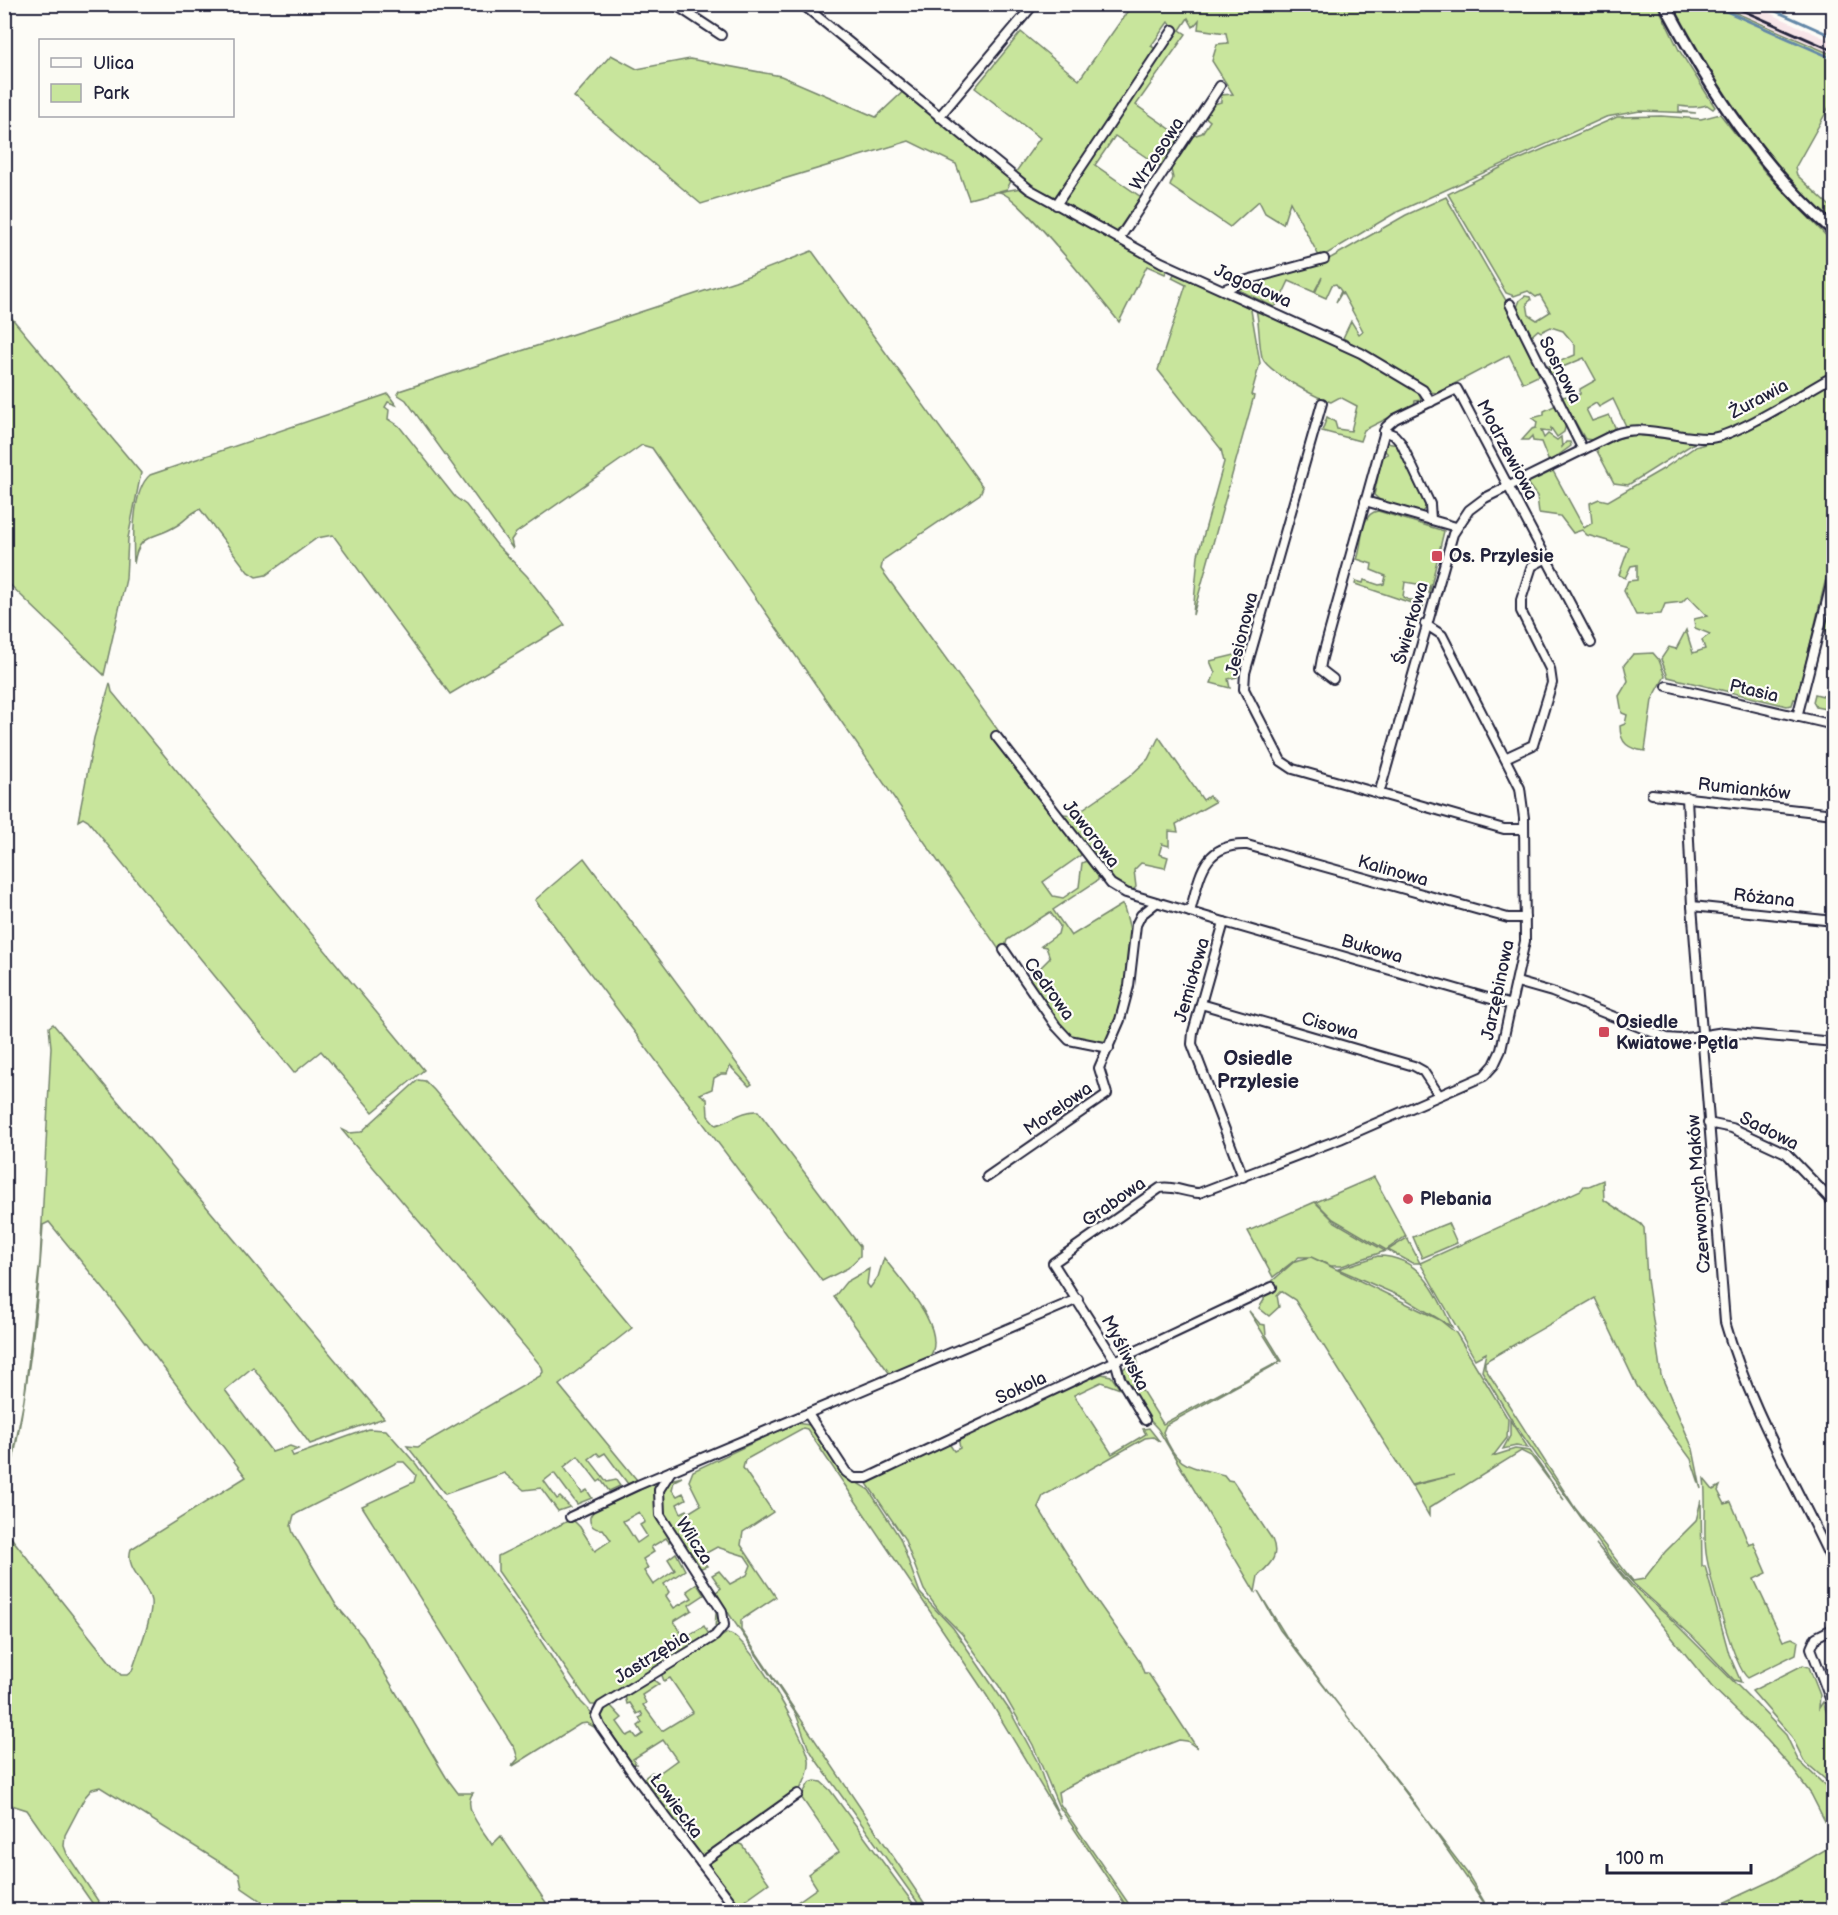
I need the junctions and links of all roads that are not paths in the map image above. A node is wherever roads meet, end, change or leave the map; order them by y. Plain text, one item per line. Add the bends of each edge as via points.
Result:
1 (674, 4) edge
2 (802, 4) edge
3 (1034, 4) edge
4 (1665, 4) edge
5 (1173, 30) dead end
6 (721, 35) dead end
7 (1220, 86) dead end
8 (939, 117) junction
9 (1056, 205) junction
10 (1833, 231) edge
11 (1119, 239) junction
12 (1324, 259) dead end
13 (1225, 289) junction
14 (1510, 304) dead end
15 (1833, 376) edge
16 (1431, 402) junction
17 (1322, 403) dead end
18 (1384, 431) junction
19 (1639, 431) joint
20 (1583, 450) junction
21 (1510, 487) junction
22 (1365, 501) junction
23 (1431, 520) junction
24 (1456, 527) junction
25 (1546, 558) junction
26 (1833, 573) edge
27 (1425, 624) junction
28 (1591, 642) dead end
29 (1333, 679) dead end
30 (1667, 686) dead end
31 (1797, 717) junction
32 (1833, 725) edge
33 (996, 736) dead end
34 (1505, 758) junction
35 (1379, 794) junction
36 (1652, 794) dead end
37 (1687, 798) junction
38 (1833, 814) edge
39 (1524, 829) junction
40 (1253, 847) joint
41 (1156, 903) junction
42 (1692, 906) junction
43 (1190, 912) junction
44 (1525, 918) junction
45 (1833, 921) edge
46 (1224, 922) junction
47 (1004, 950) dead end
48 (1517, 982) junction
49 (1201, 1004) junction
50 (1512, 1005) junction
51 (1703, 1035) junction
52 (1833, 1042) edge
53 (1109, 1048) junction
54 (1439, 1095) junction
55 (1708, 1123) junction
56 (987, 1177) dead end
57 (1243, 1177) junction
58 (1198, 1193) joint
59 (1833, 1203) edge
60 (1053, 1263) joint
61 (1272, 1287) dead end
62 (1078, 1299) junction
63 (1114, 1360) junction
64 (806, 1415) junction
65 (1144, 1420) dead end
66 (671, 1471) junction
67 (570, 1517) dead end
68 (1833, 1566) edge
69 (724, 1625) joint
70 (1833, 1628) edge
71 (1833, 1709) edge
72 (596, 1716) joint
73 (798, 1794) dead end
74 (701, 1863) junction
75 (737, 1911) edge

1 - 6 street
2 - 8 street, Jagodowa
3 - 8 street
4 - 10 main road via 1710,84 1748,139
5 - 9 street
7 - 11 street, Wrzosowa
8 - 9 street, Jagodowa via 1029,189
9 - 11 street, Jagodowa
11 - 13 street, Jagodowa
12 - 13 street
13 - 16 street, Jagodowa via 1361,353 1423,390
14 - 20 street, Sosnowa
15 - 19 street, Żurawia via 1722,435 1696,437
16 - 18 street, Modrzewiowa via 1391,421
16 - 21 street, Modrzewiowa via 1457,390
17 - 35 street, Jesionowa via 1245,673 1245,689 1281,761 1293,770
18 - 22 street
18 - 23 street via 1400,441 1430,504
19 - 20 street, Świerkowa via 1621,432
20 - 21 street, Świerkowa
21 - 24 street, Świerkowa via 1477,503
21 - 25 street, Modrzewiowa
22 - 23 street
22 - 29 street via 1320,669
23 - 24 street
24 - 27 street, Świerkowa
25 - 28 street, Modrzewiowa
25 - 34 street via 1532,566 1521,611 1550,669 1552,683 1533,745
26 - 31 street
27 - 34 street, Jarzębinowa via 1442,635
27 - 35 street, Świerkowa
30 - 31 street, Ptasia
31 - 32 street, Ptasia
33 - 41 street, Jaworowa via 1107,880 1121,891
34 - 39 street, Jarzębinowa via 1520,788
35 - 39 street, Jesionowa via 1504,829
36 - 37 street, Rumianków
37 - 38 street, Rumianków
37 - 42 street, Czerwonych Maków
39 - 44 street, Jarzębinowa
40 - 43 street, Jemiołowa via 1232,845 1205,862
40 - 44 street, Kalinowa via 1508,918
41 - 43 street, Jaworowa
41 - 53 street via 1141,915 1136,925 1129,986
42 - 45 street, Różana
42 - 51 street, Czerwonych Maków
43 - 46 street, Jemiołowa
44 - 48 street, Jarzębinowa
46 - 49 street, Jemiołowa
46 - 50 street, Bukowa
47 - 53 street, Cedrowa via 1069,1040
48 - 50 street, Jarzębinowa
48 - 51 street via 1667,1038
49 - 54 street, Cisowa via 1414,1066 1423,1071
49 - 57 street, Jemiołowa via 1192,1044
50 - 54 street, Jarzębinowa via 1494,1065 1484,1076
51 - 52 street via 1733,1032
51 - 55 street, Czerwonych Maków
53 - 56 street, Morelowa via 1099,1068 1107,1094
54 - 57 street, Jarzębinowa
55 - 59 street, Sadowa via 1732,1128 1786,1153
55 - 68 street, Czerwonych Maków via 1725,1322 1757,1404
57 - 58 street, Jarzębinowa
58 - 60 street, Grabowa via 1160,1188
60 - 62 street, Myśliwska
61 - 63 street, Sokola
62 - 63 street, Myśliwska
62 - 64 street
63 - 64 street, Sokola via 863,1479 843,1468
63 - 65 street, Myśliwska
64 - 66 street
66 - 67 street
66 - 69 street, Wilcza via 659,1490 660,1515 722,1611
69 - 72 street, Jastrzębia via 715,1636 601,1706
70 - 71 street via 1816,1636 1811,1648
72 - 74 street, Łowiecka
73 - 74 street
74 - 75 street, Łowiecka

